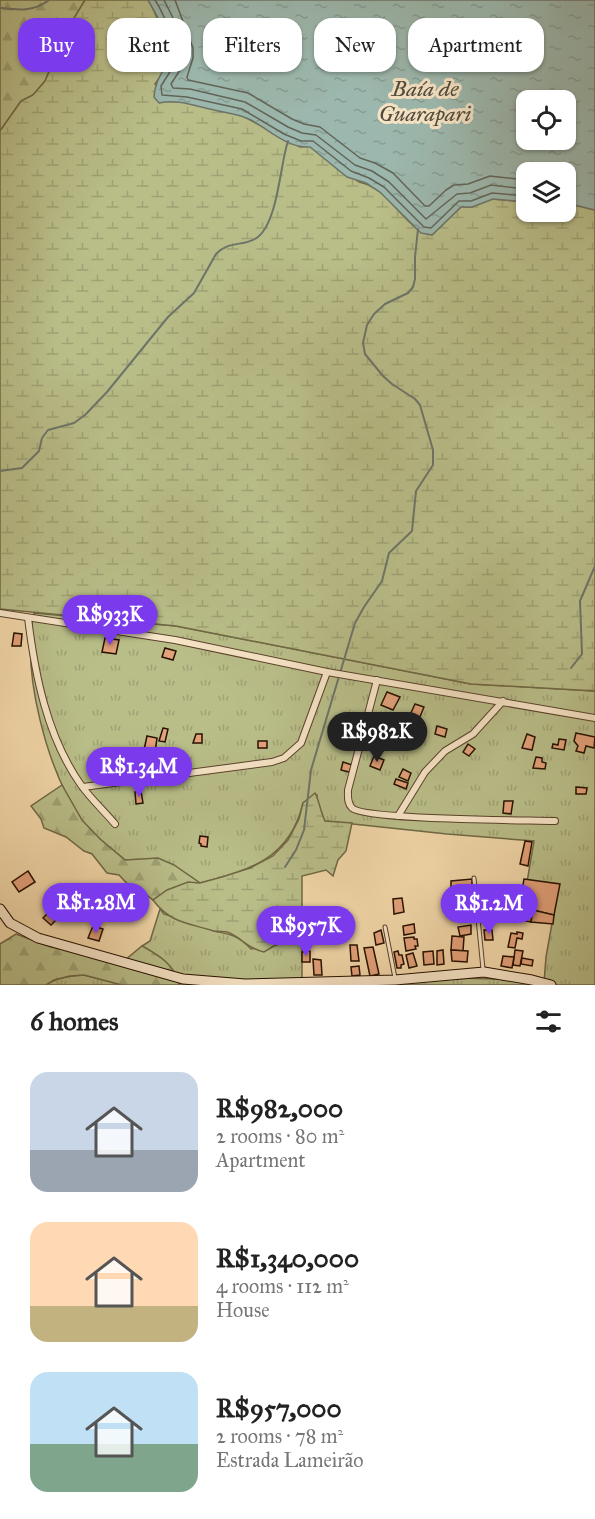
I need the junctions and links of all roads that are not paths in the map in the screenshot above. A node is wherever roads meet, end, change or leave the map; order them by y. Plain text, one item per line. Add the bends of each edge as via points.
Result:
1 (0, 613) edge
2 (28, 618) junction
3 (327, 672) junction
4 (377, 680) junction
5 (503, 701) junction
6 (595, 718) edge
7 (83, 787) junction
8 (398, 816) junction
9 (555, 821) dead end
10 (115, 824) dead end
11 (474, 878) dead end
12 (0, 909) edge
13 (385, 927) dead end
14 (484, 972) junction
15 (395, 980) junction
16 (192, 982) edge
17 (551, 985) edge

1 - 2 street
2 - 3 street via 175,640
2 - 7 street via 33,659 57,743
3 - 4 street
3 - 7 street via 301,743 284,758
4 - 5 street
4 - 8 street via 348,802 363,813
5 - 6 street
5 - 8 street via 473,734 445,751 432,765
7 - 10 street
8 - 9 street
11 - 14 lane
12 - 16 street via 10,923 38,938
13 - 15 lane
14 - 15 street
14 - 17 street
15 - 16 street

